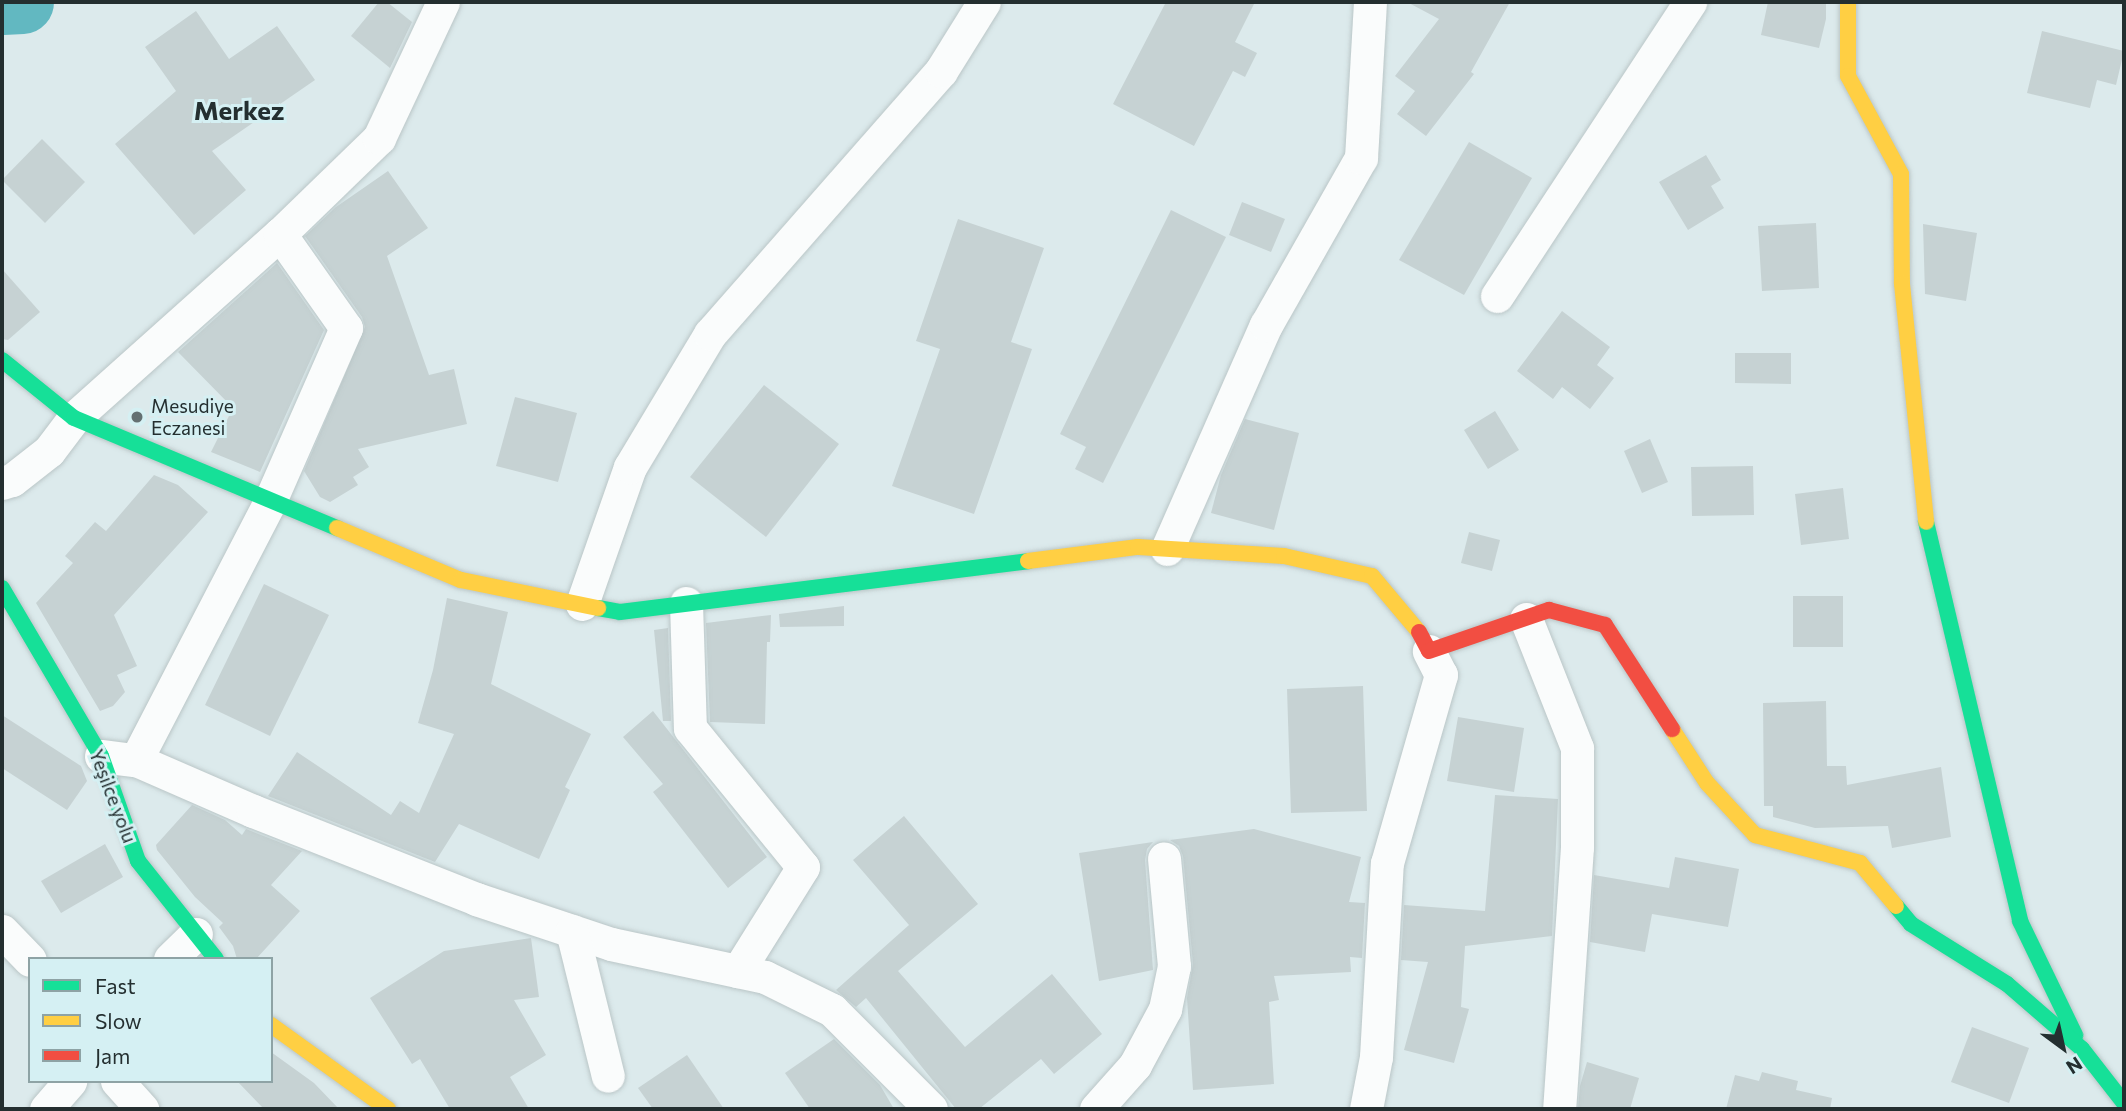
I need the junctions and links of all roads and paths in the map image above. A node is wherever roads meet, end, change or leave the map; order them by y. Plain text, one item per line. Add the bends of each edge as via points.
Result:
1 (443, 2) edge
2 (984, 2) edge
3 (1370, 2) edge
4 (1690, 2) edge
5 (1848, 2) edge
6 (280, 234) junction
7 (1497, 296) dead end
8 (2, 360) edge
9 (74, 418) junction
10 (2, 483) edge
11 (270, 501) junction
12 (1167, 549) junction
13 (4, 602) edge
14 (686, 603) junction
15 (582, 604) junction
16 (1526, 619) junction
17 (1429, 651) junction
18 (101, 756) junction
19 (136, 760) junction
20 (1164, 858) dead end
21 (2, 931) edge
22 (572, 931) junction
23 (206, 946) edge
24 (176, 957) edge
25 (28, 958) edge
26 (738, 971) junction
27 (273, 1027) edge
28 (2082, 1049) junction
29 (608, 1076) dead end
30 (68, 1083) edge
31 (119, 1083) edge
32 (2124, 1102) edge
33 (46, 1109) edge
34 (142, 1109) edge
35 (388, 1109) edge
36 (930, 1109) edge
37 (1096, 1109) edge
38 (1366, 1109) edge
39 (1559, 1109) edge

1 - 6 street via 379,138
2 - 15 street via 941,71 710,334 630,467
3 - 12 street via 1361,158 1266,325
4 - 7 street
5 - 28 street via 1848,76 1902,174 1902,284 1926,525 2020,921
6 - 9 street
6 - 11 street via 346,328
8 - 9 street
9 - 10 street via 49,451
9 - 11 street
11 - 15 street via 461,580
11 - 19 street
12 - 14 street via 1138,547
12 - 17 street via 1284,556 1372,576 1415,623
13 - 18 street, Yeşilce yolu
14 - 15 street via 620,612
14 - 26 street via 690,728 803,867
16 - 17 street
16 - 28 street via 1549,610 1605,625 1707,783 1755,835 1860,863 1911,924 2007,984
16 - 39 street via 1577,748 1577,847
17 - 38 street via 1441,675 1387,863 1376,1056
18 - 19 street
18 - 23 street, Yeşilce yolu via 138,861
19 - 22 street via 476,900
20 - 37 street via 1174,965 1165,1009 1135,1065
21 - 25 street
22 - 26 street via 611,944
22 - 29 street
23 - 24 street
26 - 36 street via 765,976 832,1010
27 - 35 street
28 - 32 street
30 - 33 street
31 - 34 street

